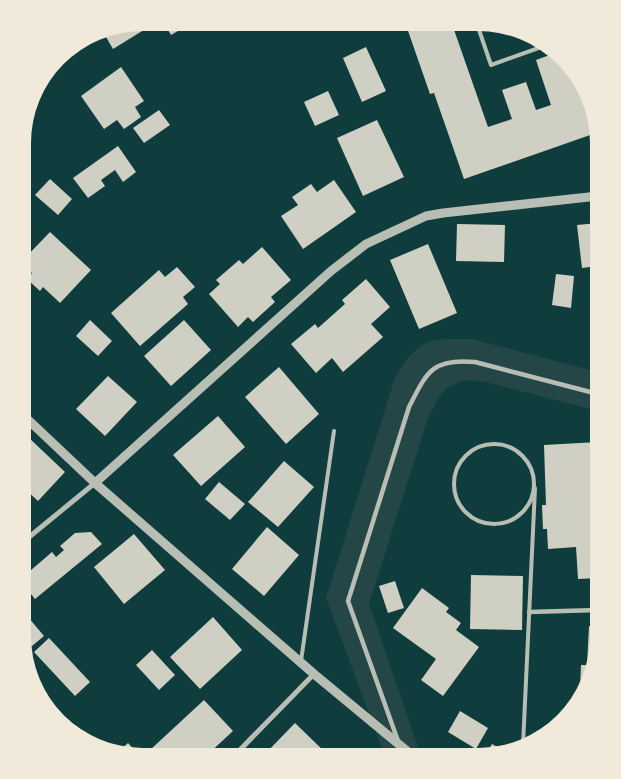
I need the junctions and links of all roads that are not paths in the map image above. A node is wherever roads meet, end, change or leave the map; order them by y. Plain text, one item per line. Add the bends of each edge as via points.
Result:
1 (479, 31) edge
2 (538, 48) edge
3 (590, 197) edge
4 (590, 392) edge
5 (31, 423) edge
6 (334, 431) dead end
7 (95, 483) junction
8 (535, 488) junction
9 (31, 535) edge
10 (590, 610) edge
11 (529, 612) junction
12 (301, 662) junction
13 (314, 674) junction
14 (523, 738) edge
15 (242, 748) edge
16 (400, 748) edge
17 (403, 748) edge

1 - 2 lane via 491,65
3 - 7 street via 426,216 366,244 331,271
4 - 17 street via 461,361 432,369 421,382 409,407 348,601
5 - 7 street
6 - 12 lane
7 - 9 street
7 - 12 street
8 - 8 lane via 534,474 520,451 494,443 468,453 454,476 454,489 465,512 488,524 514,520 532,501
8 - 11 lane
10 - 11 street
11 - 14 lane
12 - 13 street
13 - 15 street
13 - 16 street

